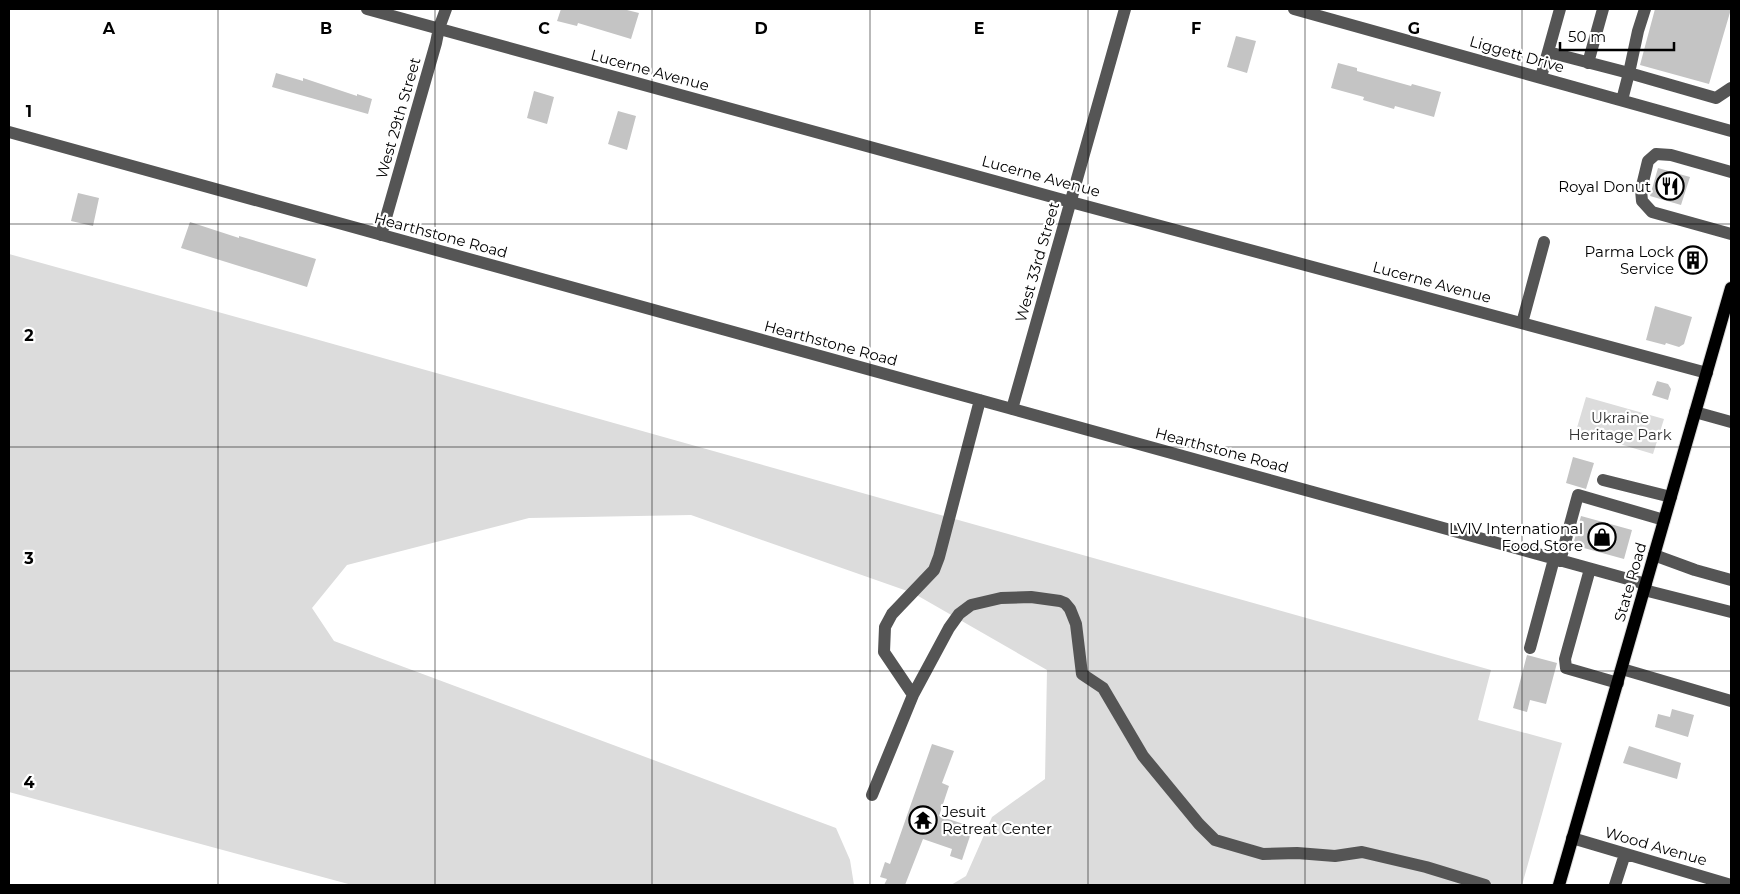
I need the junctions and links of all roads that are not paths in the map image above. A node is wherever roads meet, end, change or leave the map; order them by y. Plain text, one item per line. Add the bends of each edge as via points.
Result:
1 (367, 9) edge
2 (446, 9) edge
3 (1125, 9) edge
4 (1294, 9) edge
5 (1560, 9) edge
6 (1603, 9) edge
7 (1645, 9) edge
8 (439, 28) junction
9 (1548, 52) junction
10 (1588, 63) junction
11 (1629, 73) junction
12 (1541, 78) junction
13 (1731, 88) edge
14 (1622, 100) junction
15 (1731, 130) edge
16 (9, 132) edge
17 (1731, 172) edge
18 (1071, 202) junction
19 (1731, 234) edge
20 (380, 236) junction
21 (1544, 242) dead end
22 (1731, 288) edge
23 (1522, 323) junction
24 (1707, 373) junction
25 (980, 400) junction
26 (1012, 409) junction
27 (1696, 412) junction
28 (1731, 422) edge
29 (1604, 480) dead end
30 (1628, 486) junction
31 (1671, 497) junction
32 (1623, 508) junction
33 (1664, 520) junction
34 (1654, 555) junction
35 (1557, 560) junction
36 (1590, 569) junction
37 (1731, 580) edge
38 (1645, 587) junction
39 (1731, 612) edge
40 (1530, 648) dead end
41 (1622, 669) junction
42 (1618, 683) junction
43 (913, 695) junction
44 (1731, 701) edge
45 (872, 795) dead end
46 (1572, 838) junction
47 (1625, 854) junction
48 (1731, 884) edge
49 (1485, 885) edge
50 (1559, 885) edge
51 (1615, 885) edge

1 - 8 street, Lucerne Avenue
2 - 8 street, West 29th Street
3 - 18 street, West 33rd Street
4 - 12 street, Liggett Drive
5 - 9 street
6 - 10 street
7 - 11 street
8 - 18 street, Lucerne Avenue
8 - 20 street, West 29th Street
9 - 10 street
9 - 12 street
10 - 11 street
11 - 13 street via 1716,98
11 - 14 street
12 - 14 street, Liggett Drive
14 - 15 street, Liggett Drive
16 - 20 street, Hearthstone Road
17 - 19 street via 1671,155 1656,154 1648,161 1641,190 1642,201 1652,212
18 - 23 street, Lucerne Avenue
18 - 26 street, West 33rd Street
20 - 25 street, Hearthstone Road
21 - 23 street
22 - 24 main road, State Road
23 - 24 street, Lucerne Avenue
24 - 27 main road, State Road
25 - 26 street, Hearthstone Road
25 - 43 street via 934,570 892,614 885,627 884,652
26 - 35 street, Hearthstone Road
27 - 28 street
27 - 31 main road, State Road
29 - 30 street
30 - 31 street
30 - 32 street
31 - 33 main road, State Road
32 - 33 street
32 - 35 street via 1578,496
33 - 34 main road, State Road
34 - 37 street
34 - 38 main road, State Road
35 - 36 street, Hearthstone Road
35 - 40 street
36 - 38 street, Hearthstone Road
36 - 42 street via 1565,659 1566,668
38 - 39 street, Hearthstone Road
38 - 41 main road, State Road
41 - 42 main road, State Road
41 - 44 street
42 - 46 main road, State Road
43 - 45 street
43 - 49 street via 959,614 971,605 1001,598 1031,597 1060,601 1070,609 1076,624 1082,674 1103,688 1143,756 1215,840 1263,854 1335,856 1362,852
46 - 47 street, Wood Avenue
46 - 50 main road, State Road
47 - 48 street, Wood Avenue
47 - 51 street

